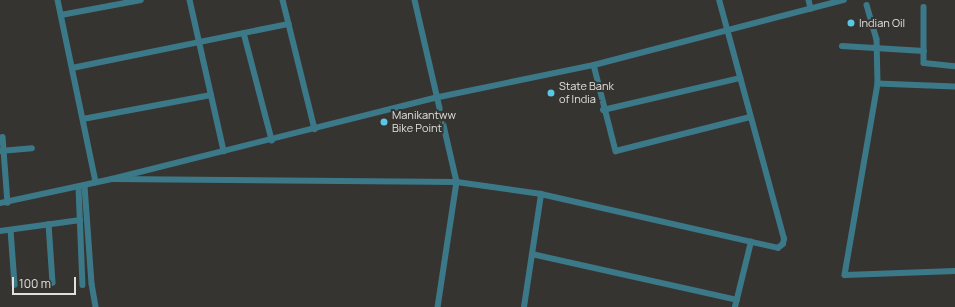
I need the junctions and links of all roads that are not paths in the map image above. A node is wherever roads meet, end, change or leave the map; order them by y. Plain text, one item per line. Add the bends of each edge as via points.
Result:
1 (58, 0) edge
2 (141, 0) edge
3 (190, 0) edge
4 (283, 0) edge
5 (415, 0) edge
6 (719, 0) edge
7 (809, 0) edge
8 (844, 0) edge
9 (867, 5) dead end
10 (924, 8) dead end
11 (811, 9) junction
12 (61, 16) junction
13 (289, 24) junction
14 (727, 29) junction
15 (244, 32) junction
16 (200, 42) junction
17 (842, 46) dead end
18 (878, 49) junction
19 (924, 52) junction
20 (594, 65) junction
21 (955, 66) edge
22 (72, 68) junction
23 (740, 78) junction
24 (878, 84) junction
25 (955, 87) edge
26 (212, 95) junction
27 (439, 97) junction
28 (603, 110) junction
29 (750, 117) junction
30 (83, 119) junction
31 (315, 129) junction
32 (2, 137) dead end
33 (272, 140) junction
34 (32, 148) dead end
35 (2, 151) edge
36 (224, 151) junction
37 (112, 179) junction
38 (96, 182) junction
39 (457, 182) junction
40 (82, 186) junction
41 (541, 194) junction
42 (0, 203) edge
43 (8, 203) junction
44 (80, 220) junction
45 (49, 224) junction
46 (12, 230) junction
47 (0, 231) edge
48 (751, 242) junction
49 (532, 254) junction
50 (955, 272) edge
51 (53, 283) dead end
52 (15, 285) dead end
53 (83, 285) dead end
54 (737, 300) junction
55 (96, 307) edge
56 (438, 307) edge
57 (524, 307) edge
58 (735, 307) edge

1 - 12 street
2 - 12 street
3 - 16 street
4 - 13 street
5 - 27 street
6 - 14 street
7 - 11 street
8 - 11 street
9 - 18 street
10 - 19 street
11 - 14 street
12 - 22 street
13 - 15 street
13 - 31 street
14 - 20 street
14 - 23 street
15 - 16 street
15 - 33 street
16 - 22 street
16 - 26 street
17 - 18 street
18 - 19 street
18 - 24 street
19 - 21 street via 924,63
20 - 27 street
20 - 28 street
22 - 30 street
23 - 28 street
23 - 29 street
24 - 25 street
24 - 50 street via 845,275
26 - 30 street
26 - 36 street
27 - 31 street
27 - 39 street
28 - 29 street via 616,151
29 - 48 street via 784,239 778,248
30 - 38 street
31 - 33 street
32 - 35 street
33 - 36 street
34 - 35 street
35 - 43 street
36 - 37 street
37 - 38 street
37 - 39 street
38 - 40 street
39 - 41 street
39 - 56 street
40 - 43 street
40 - 44 street
40 - 55 street
41 - 48 street
41 - 49 street
42 - 43 street
44 - 45 street
44 - 53 street
45 - 46 street
45 - 51 street
46 - 47 street
46 - 52 street
48 - 54 street
49 - 54 street
49 - 57 street
54 - 58 street

